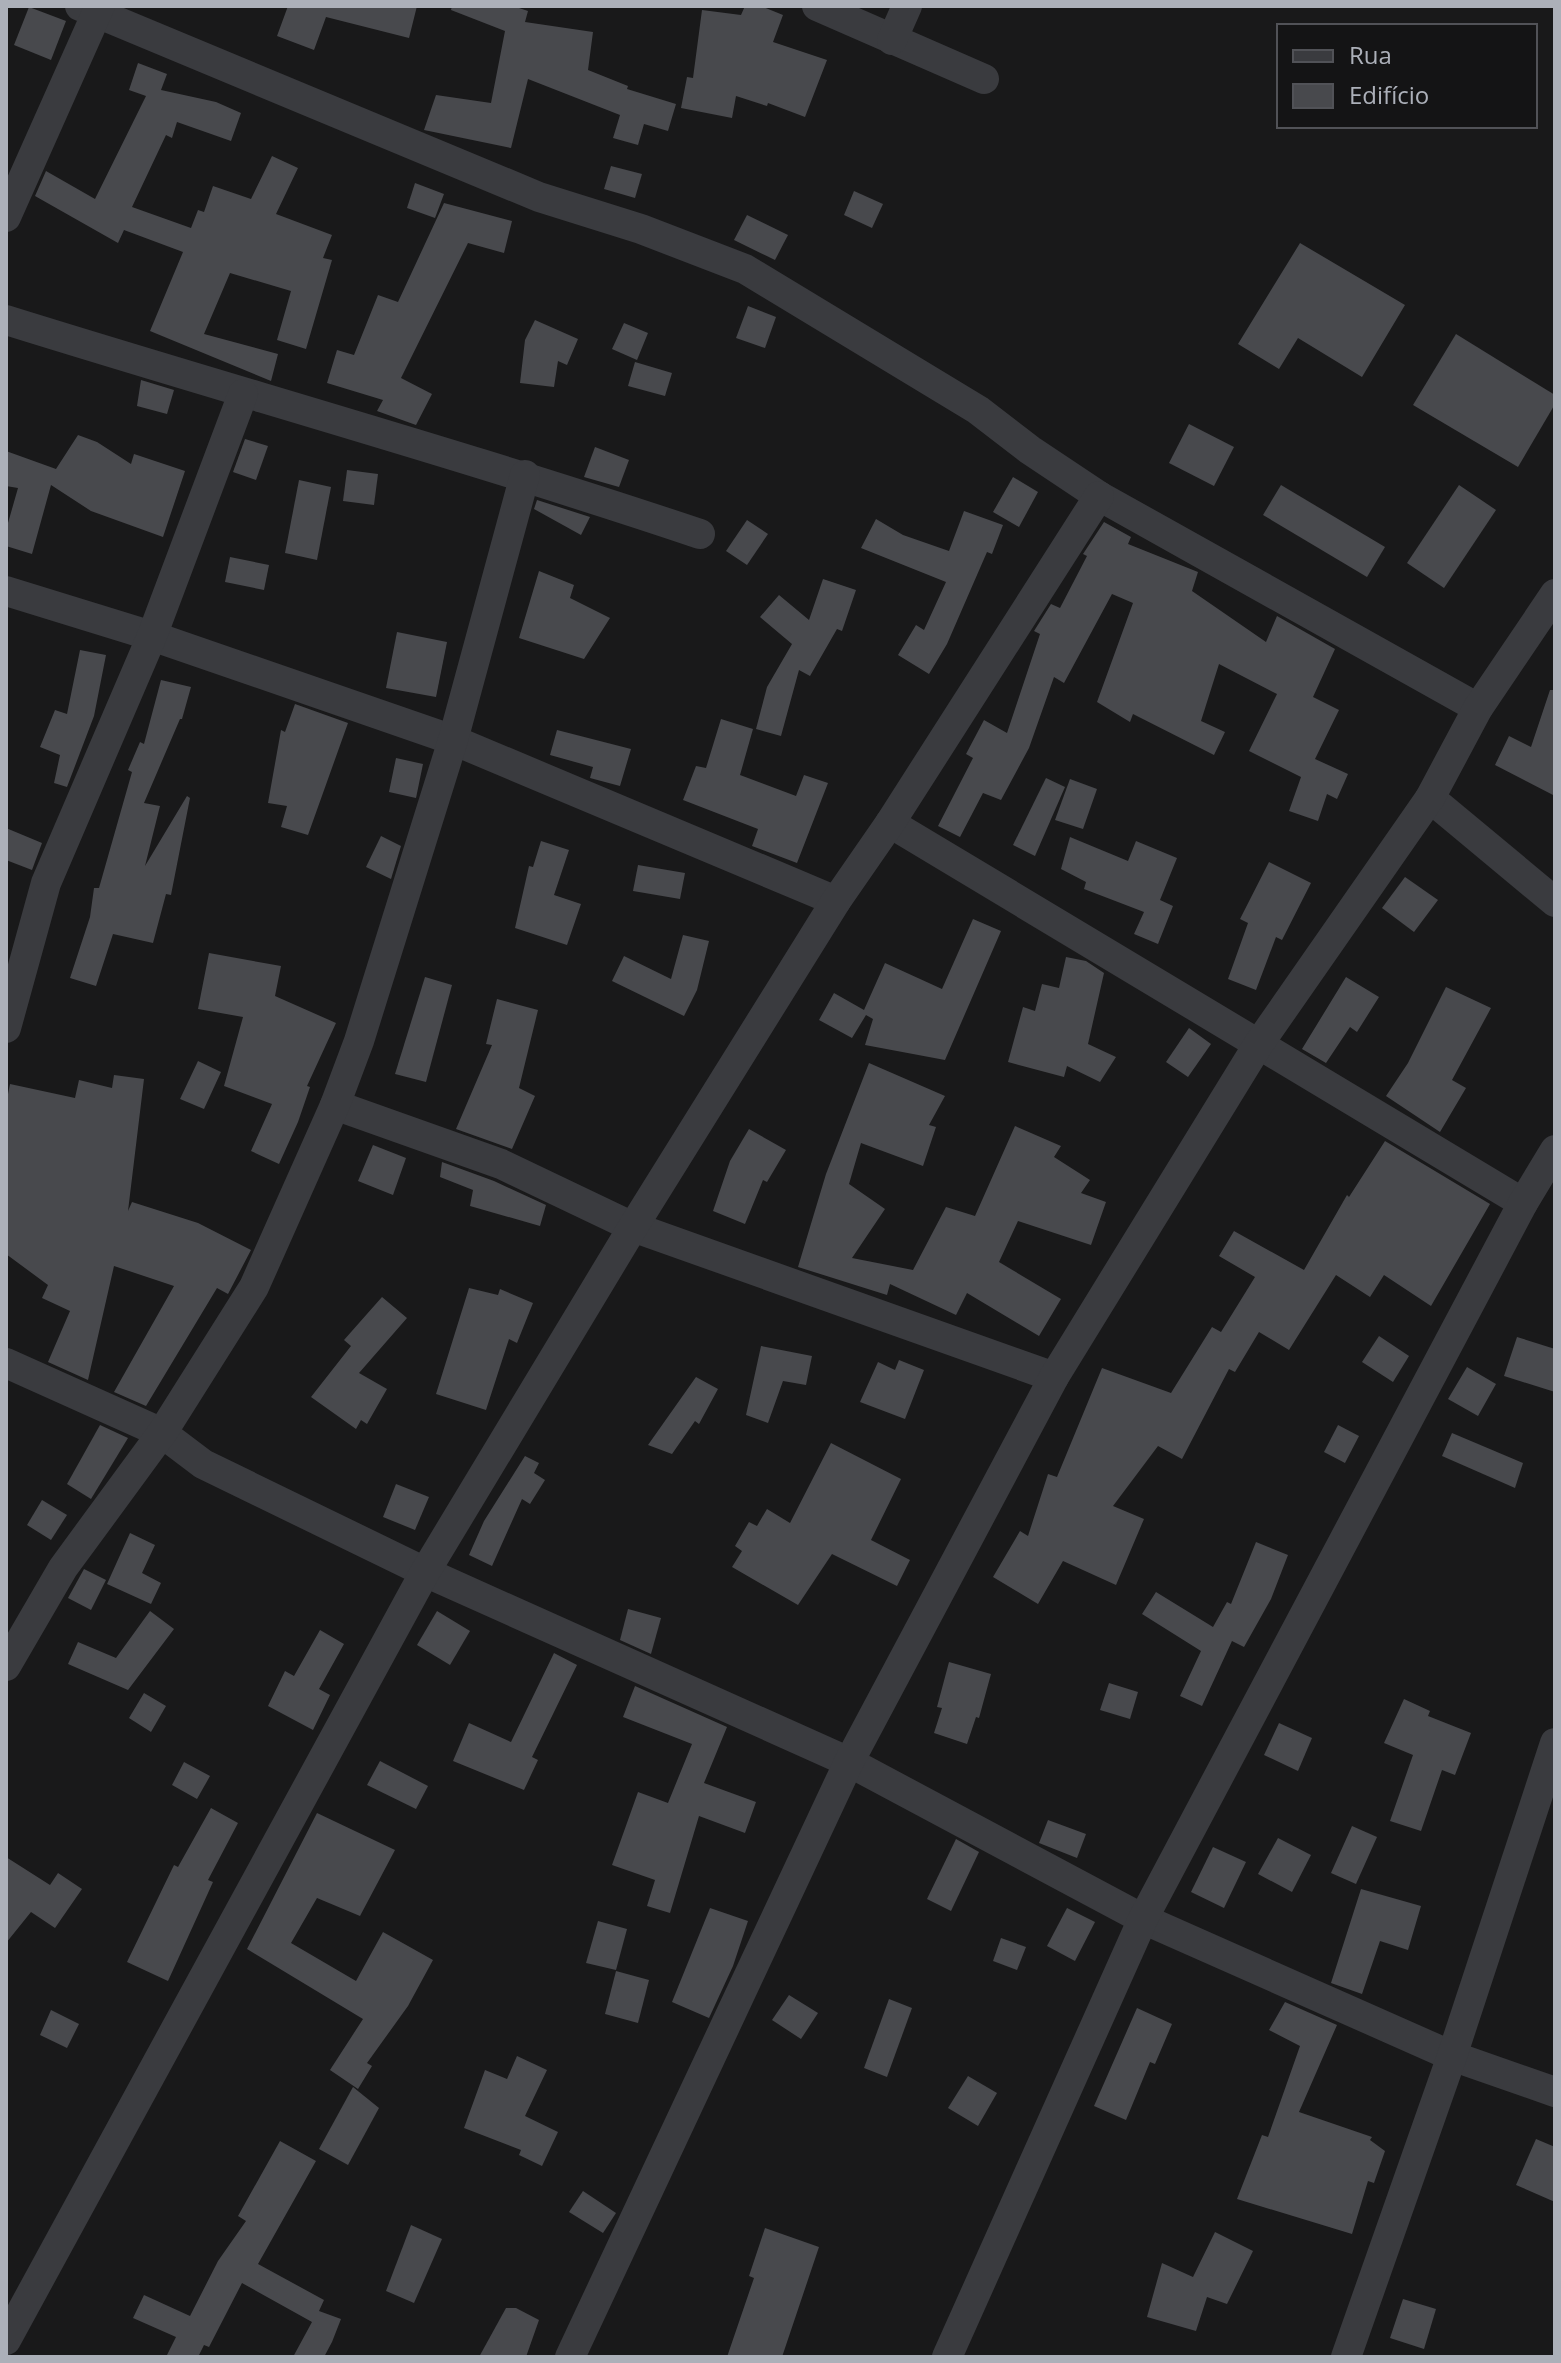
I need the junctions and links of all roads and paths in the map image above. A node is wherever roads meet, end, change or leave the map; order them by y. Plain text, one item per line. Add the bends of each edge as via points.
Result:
1 (817, 6) edge
2 (907, 6) edge
3 (92, 8) edge
4 (892, 40) junction
5 (984, 79) dead end
6 (6, 217) edge
7 (6, 320) edge
8 (243, 394) junction
9 (525, 475) junction
10 (1099, 496) junction
11 (700, 534) dead end
12 (6, 591) edge
13 (1555, 594) edge
14 (152, 636) junction
15 (1478, 708) junction
16 (453, 740) junction
17 (1430, 798) junction
18 (890, 823) junction
19 (836, 901) junction
20 (1555, 902) edge
21 (6, 1028) edge
22 (1258, 1045) junction
23 (335, 1105) junction
24 (1555, 1150) edge
25 (1523, 1203) junction
26 (633, 1227) junction
27 (6, 1363) edge
28 (1054, 1377) junction
29 (162, 1433) junction
30 (425, 1572) junction
31 (6, 1666) edge
32 (1555, 1743) edge
33 (849, 1762) junction
34 (1143, 1919) junction
35 (1452, 2056) junction
36 (1555, 2092) edge
37 (6, 2340) edge
38 (570, 2357) edge
39 (947, 2357) edge
40 (1346, 2357) edge

1 - 4 street
2 - 4 street
3 - 6 street
3 - 10 street via 539,197 745,269 978,410
4 - 5 street
7 - 8 street
8 - 9 street
8 - 14 street
9 - 11 street
9 - 16 street
10 - 15 street
10 - 18 street
12 - 14 street
13 - 15 street
14 - 16 street
14 - 21 street via 46,883
15 - 17 street
16 - 19 street
16 - 23 street
17 - 20 street
17 - 22 street
18 - 19 street
18 - 22 street
19 - 26 street
22 - 25 street
22 - 28 street
23 - 26 street via 501,1164
23 - 29 street via 254,1287
24 - 25 street
25 - 34 street
26 - 28 street
26 - 30 street
27 - 29 street
28 - 33 street
29 - 30 street via 203,1464
29 - 31 street via 63,1568
30 - 33 street
30 - 37 street
32 - 35 street
33 - 34 street
33 - 38 street
34 - 35 street
34 - 39 street
35 - 36 street
35 - 40 street

